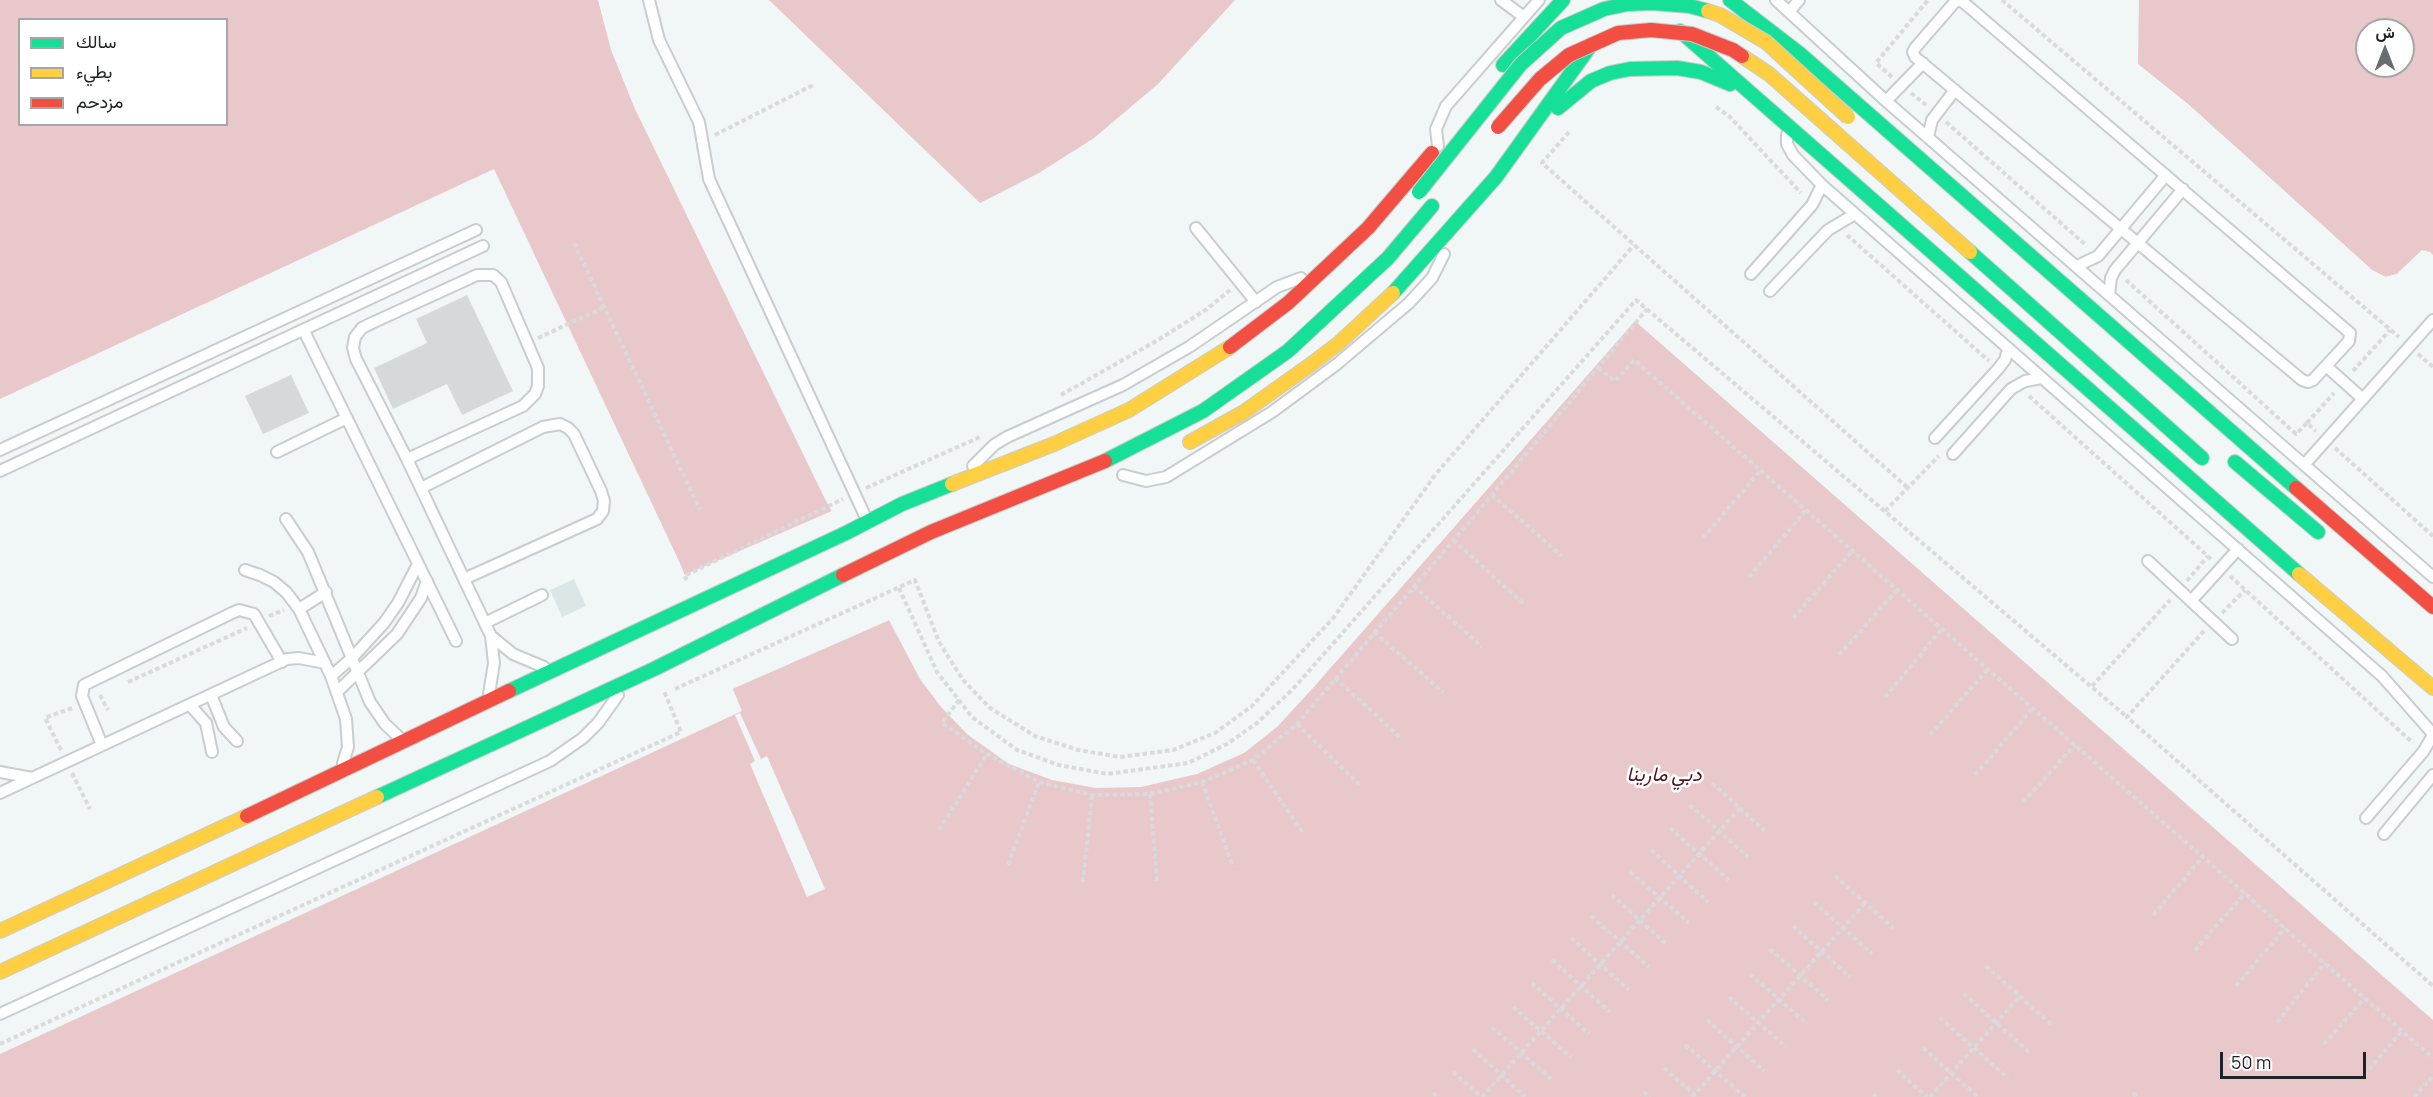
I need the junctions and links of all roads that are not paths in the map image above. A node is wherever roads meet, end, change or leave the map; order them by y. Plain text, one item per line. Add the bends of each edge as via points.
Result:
1 (649, 0) edge
2 (1501, 0) edge
3 (1539, 0) edge
4 (1563, 0) edge
5 (1631, 0) edge
6 (1646, 0) edge
7 (1730, 0) edge
8 (1750, 0) edge
9 (1776, 0) edge
10 (1799, 0) edge
11 (1789, 12) junction
12 (1524, 17) junction
13 (1799, 53) junction
14 (1923, 63) junction
15 (1955, 90) junction
16 (1750, 94) junction
17 (1886, 100) junction
18 (1852, 121) dead end
19 (1787, 125) junction
20 (1528, 129) junction
21 (1490, 136) dead end
22 (1928, 137) junction
23 (1438, 146) junction
24 (2166, 175) junction
25 (1822, 185) junction
26 (2182, 189) junction
27 (1415, 197) dead end
28 (1436, 201) dead end
29 (1855, 214) junction
30 (1196, 228) dead end
31 (2000, 228) junction
32 (2121, 228) junction
33 (476, 230) dead end
34 (1451, 230) junction
35 (2037, 232) junction
36 (2138, 243) junction
37 (483, 246) dead end
38 (2077, 266) junction
39 (1751, 274) dead end
40 (1316, 278) junction
41 (1770, 291) dead end
42 (2109, 295) junction
43 (1256, 302) junction
44 (2433, 320) edge
45 (304, 331) junction
46 (2008, 349) junction
47 (2326, 366) junction
48 (2042, 378) junction
49 (2059, 394) junction
50 (2363, 399) junction
51 (2102, 400) junction
52 (347, 418) junction
53 (1935, 438) dead end
54 (1182, 446) dead end
55 (0, 450) edge
56 (1950, 451) road end
57 (277, 452) dead end
58 (2227, 455) dead end
59 (407, 459) junction
60 (1147, 464) dead end
61 (2304, 465) junction
62 (2213, 468) dead end
63 (0, 471) edge
64 (1118, 477) joint
65 (965, 478) junction
66 (421, 488) junction
67 (286, 519) dead end
68 (868, 521) junction
69 (890, 526) dead end
70 (846, 533) junction
71 (2327, 539) dead end
72 (2391, 540) junction
73 (2238, 549) junction
74 (923, 552) dead end
75 (2148, 561) dead end
76 (2360, 562) dead end
77 (418, 564) junction
78 (865, 566) junction
79 (2390, 568) junction
80 (245, 570) dead end
81 (2433, 577) edge
82 (464, 579) junction
83 (2404, 580) junction
84 (427, 581) junction
85 (326, 592) junction
86 (542, 595) dead end
87 (2191, 601) junction
88 (2335, 605) junction
89 (297, 607) junction
90 (2433, 607) edge
91 (2370, 615) dead end
92 (485, 623) junction
93 (491, 636) junction
94 (2338, 636) junction
95 (2232, 639) dead end
96 (456, 641) dead end
97 (2382, 645) junction
98 (352, 658) junction
99 (282, 662) junction
100 (325, 663) junction
101 (553, 669) junction
102 (358, 674) junction
103 (331, 676) junction
104 (627, 681) junction
105 (2433, 688) edge
106 (337, 692) junction
107 (211, 695) junction
108 (486, 702) junction
109 (190, 705) junction
110 (2433, 734) edge
111 (237, 741) dead end
112 (405, 742) junction
113 (102, 746) junction
114 (212, 752) dead end
115 (0, 772) edge
116 (338, 773) junction
117 (2433, 775) edge
118 (32, 778) junction
119 (0, 793) edge
120 (2366, 818) dead end
121 (2384, 834) dead end
122 (0, 931) edge
123 (0, 972) edge
124 (0, 1014) edge

1 - 68 lane via 659,40 699,122 709,179
2 - 12 lane
3 - 12 lane
4 - 23 street via 1513,52
5 - 20 street via 1592,44
6 - 16 street
7 - 13 street
8 - 13 street via 1788,34
9 - 11 lane
10 - 11 lane
11 - 17 lane
12 - 23 lane via 1442,113 1436,129
13 - 31 street
14 - 15 lane
14 - 17 lane
14 - 24 lane via 1914,50 1954,3 1961,1
15 - 22 lane via 1932,120
15 - 32 lane
16 - 19 street
16 - 20 street via 1701,72 1630,69 1591,81 1545,120
17 - 22 lane
18 - 27 street, bridge via 1766,42 1720,15 1690,6 1628,4 1583,17 1561,28 1540,46 1521,64
19 - 25 lane via 1790,150
19 - 51 street
20 - 34 street via 1509,159
21 - 62 street, bridge via 1540,79 1569,55 1603,38 1651,30 1692,34 1732,50 1769,74
22 - 35 lane
23 - 40 street via 1368,228
24 - 26 lane
24 - 32 lane
25 - 29 lane
25 - 39 lane via 1812,205
26 - 36 lane
26 - 47 lane via 2350,333 2349,341
28 - 78 street via 1388,258 1328,317 1288,351 1203,411 1111,459 931,532
29 - 41 lane via 1835,224
29 - 46 lane
30 - 43 lane
31 - 35 street
31 - 79 street
32 - 36 lane
32 - 38 lane via 2098,256
33 - 55 lane
34 - 54 street via 1390,296 1339,343 1244,412
34 - 64 lane via 1439,267 1423,289 1337,364 1272,412 1166,477
35 - 38 lane
36 - 42 lane via 2115,270
36 - 47 lane via 2302,380 2310,381
37 - 45 lane
38 - 42 lane
40 - 43 lane via 1286,282
40 - 65 street via 1242,338 1162,391 1091,429
42 - 61 lane
43 - 65 lane via 1148,371 1089,402 1007,437 983,455
44 - 50 lane
45 - 52 lane
45 - 63 lane
46 - 48 lane
46 - 53 lane via 1998,369
47 - 50 lane
48 - 49 lane
48 - 56 lane via 2017,385
49 - 51 street
49 - 73 lane
50 - 61 lane
51 - 88 street
52 - 57 lane
52 - 77 lane
58 - 71 street
59 - 59 lane via 523,406 538,386 538,368 498,278 477,275 362,328 355,337 356,359
59 - 66 lane
60 - 64 street
61 - 72 lane
65 - 68 street
66 - 82 lane
66 - 82 lane via 543,427 560,424 574,434 601,491 603,510 597,519
67 - 85 lane via 308,552
68 - 70 street
69 - 70 street via 869,533
70 - 101 street
72 - 81 lane
72 - 83 street
73 - 87 lane
73 - 94 lane
74 - 78 street via 889,564
75 - 87 lane
76 - 79 street
77 - 84 lane
77 - 98 lane via 384,623
78 - 104 street
79 - 83 street
80 - 89 lane via 274,582
82 - 92 lane
83 - 90 street
84 - 96 lane
84 - 102 lane via 410,617
85 - 89 lane
85 - 98 lane
86 - 92 lane
87 - 95 lane
88 - 94 street
88 - 97 street
89 - 100 lane
91 - 97 street via 2379,628
92 - 93 lane
93 - 101 lane via 526,660
93 - 108 lane via 493,676
94 - 110 lane via 2395,689
97 - 105 street
98 - 102 lane
98 - 103 lane
99 - 100 lane via 299,658
99 - 107 lane
99 - 113 lane via 254,614 239,610 232,613 86,682 82,692
100 - 103 lane
101 - 108 street
102 - 106 lane
102 - 112 lane via 377,713
103 - 106 lane
104 - 123 street
104 - 124 lane via 598,723 550,761
106 - 116 lane via 349,733
107 - 109 lane
107 - 111 lane via 219,718
108 - 112 street
109 - 113 lane
109 - 114 lane via 206,723
110 - 120 lane via 2423,752
112 - 116 street
113 - 118 lane
115 - 118 lane
116 - 122 street
117 - 121 lane
118 - 119 lane

